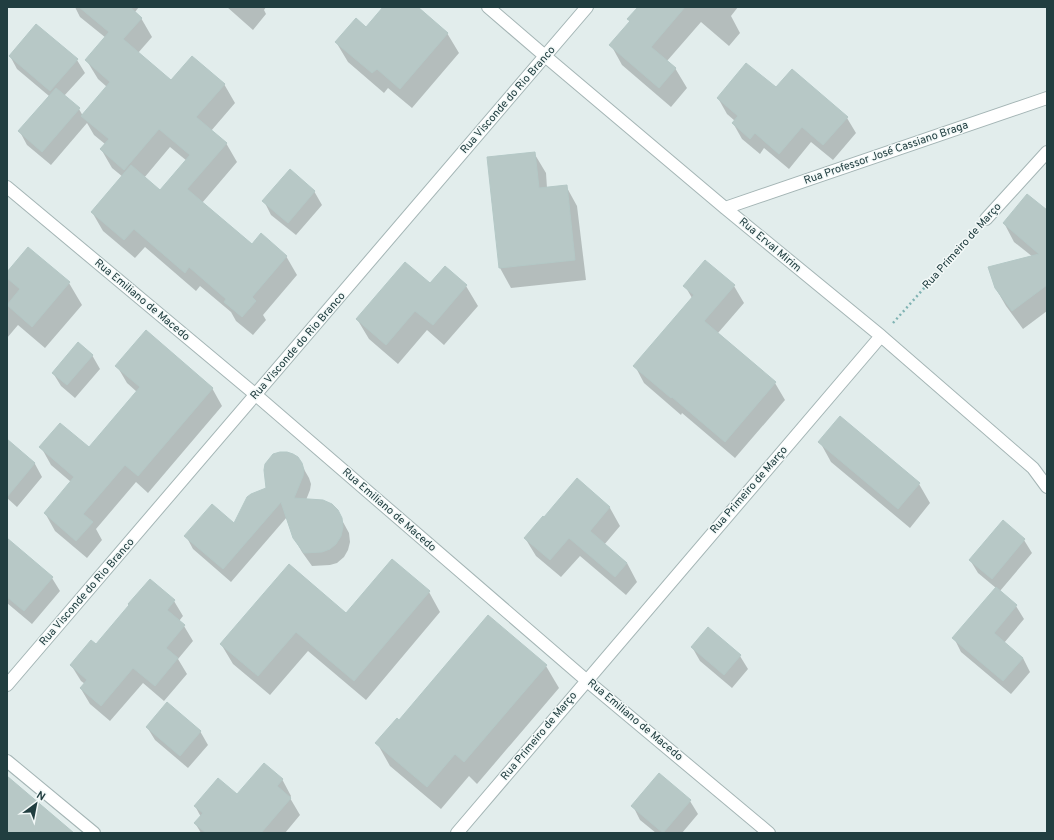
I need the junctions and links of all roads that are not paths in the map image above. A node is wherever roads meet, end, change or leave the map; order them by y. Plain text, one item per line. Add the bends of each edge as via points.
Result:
1 (488, 7) edge
2 (588, 7) edge
3 (545, 56) junction
4 (1047, 98) edge
5 (1047, 152) edge
6 (7, 187) edge
7 (726, 208) junction
8 (986, 219) road end
9 (881, 336) junction
10 (256, 395) junction
11 (1047, 487) edge
12 (586, 680) junction
13 (7, 685) edge
14 (7, 761) edge
15 (94, 833) edge
16 (457, 833) edge
17 (769, 833) edge

1 - 3 street, Rua Erval Mirim
2 - 3 street, Rua Visconde do Rio Branco
3 - 7 street, Rua Erval Mirim
3 - 10 street, Rua Visconde do Rio Branco
4 - 7 street, Rua Professor José Cassiano Braga
5 - 8 street, Rua Primeiro de Março
6 - 10 street, Rua Emiliano de Macedo
7 - 9 street, Rua Erval Mirim
9 - 11 street, Rua Erval Mirim via 1033,468
9 - 12 street, Rua Primeiro de Março
10 - 12 street, Rua Emiliano de Macedo
10 - 13 street, Rua Visconde do Rio Branco
12 - 16 street, Rua Primeiro de Março
12 - 17 street, Rua Emiliano de Macedo
14 - 15 street

